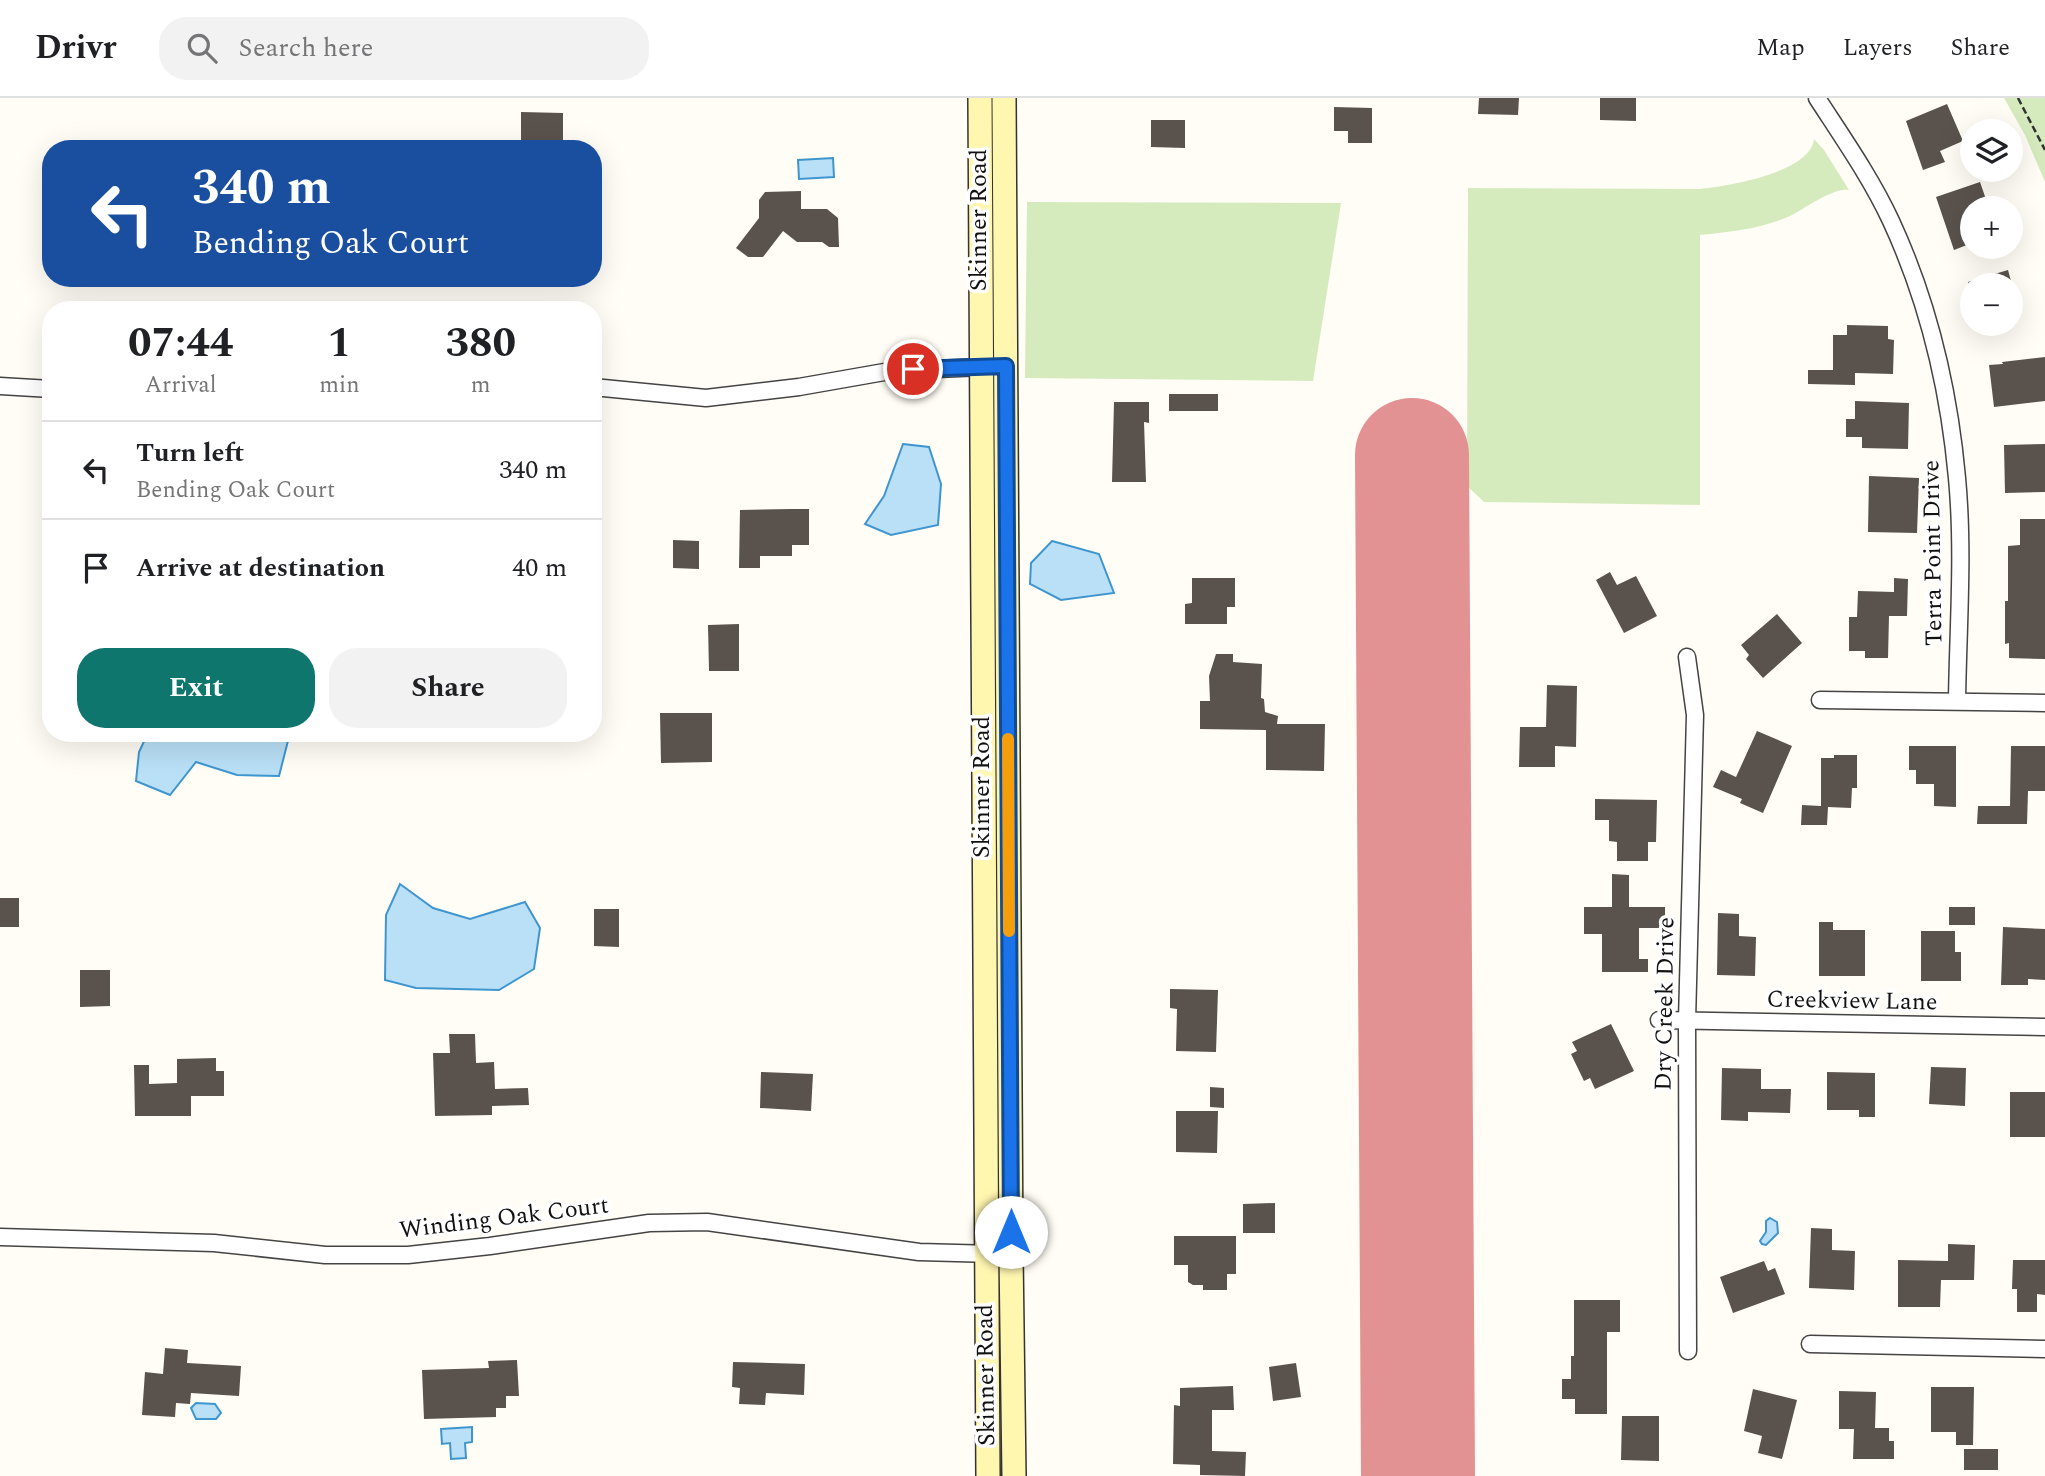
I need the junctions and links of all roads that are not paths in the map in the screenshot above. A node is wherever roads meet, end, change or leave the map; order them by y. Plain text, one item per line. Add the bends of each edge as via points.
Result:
1 (980, 98) edge
2 (1004, 98) edge
3 (1817, 98) edge
4 (982, 366) junction
5 (1006, 366) junction
6 (0, 386) edge
7 (42, 388) edge
8 (602, 388) edge
9 (1686, 657) dead end
10 (1820, 699) dead end
11 (1957, 701) junction
12 (2045, 703) edge
13 (1659, 1020) dead end
14 (1686, 1021) junction
15 (2045, 1027) edge
16 (0, 1237) edge
17 (985, 1254) junction
18 (1011, 1254) junction
19 (1810, 1344) dead end
20 (2045, 1349) edge
21 (1688, 1351) dead end
22 (988, 1476) edge
23 (1014, 1476) edge

1 - 4 street, Skinner Road
2 - 5 street, Skinner Road
3 - 11 street, Terra Point Drive via 1860,163 1891,222 1922,301 1946,391 1960,539
4 - 5 street
4 - 8 street via 890,371 706,398
4 - 17 street, Skinner Road
5 - 18 street, Skinner Road
6 - 7 street
9 - 14 street, Dry Creek Drive via 1695,715
10 - 11 street
11 - 12 street
13 - 14 street, Creekview Lane
14 - 15 street, Creekview Lane
14 - 21 street, Dry Creek Drive
16 - 17 street, Winding Oak Court via 214,1243 325,1255 408,1255 649,1223 707,1222 919,1252
17 - 18 street, Winding Oak Court
17 - 22 street, Skinner Road
18 - 23 street, Skinner Road
19 - 20 street

